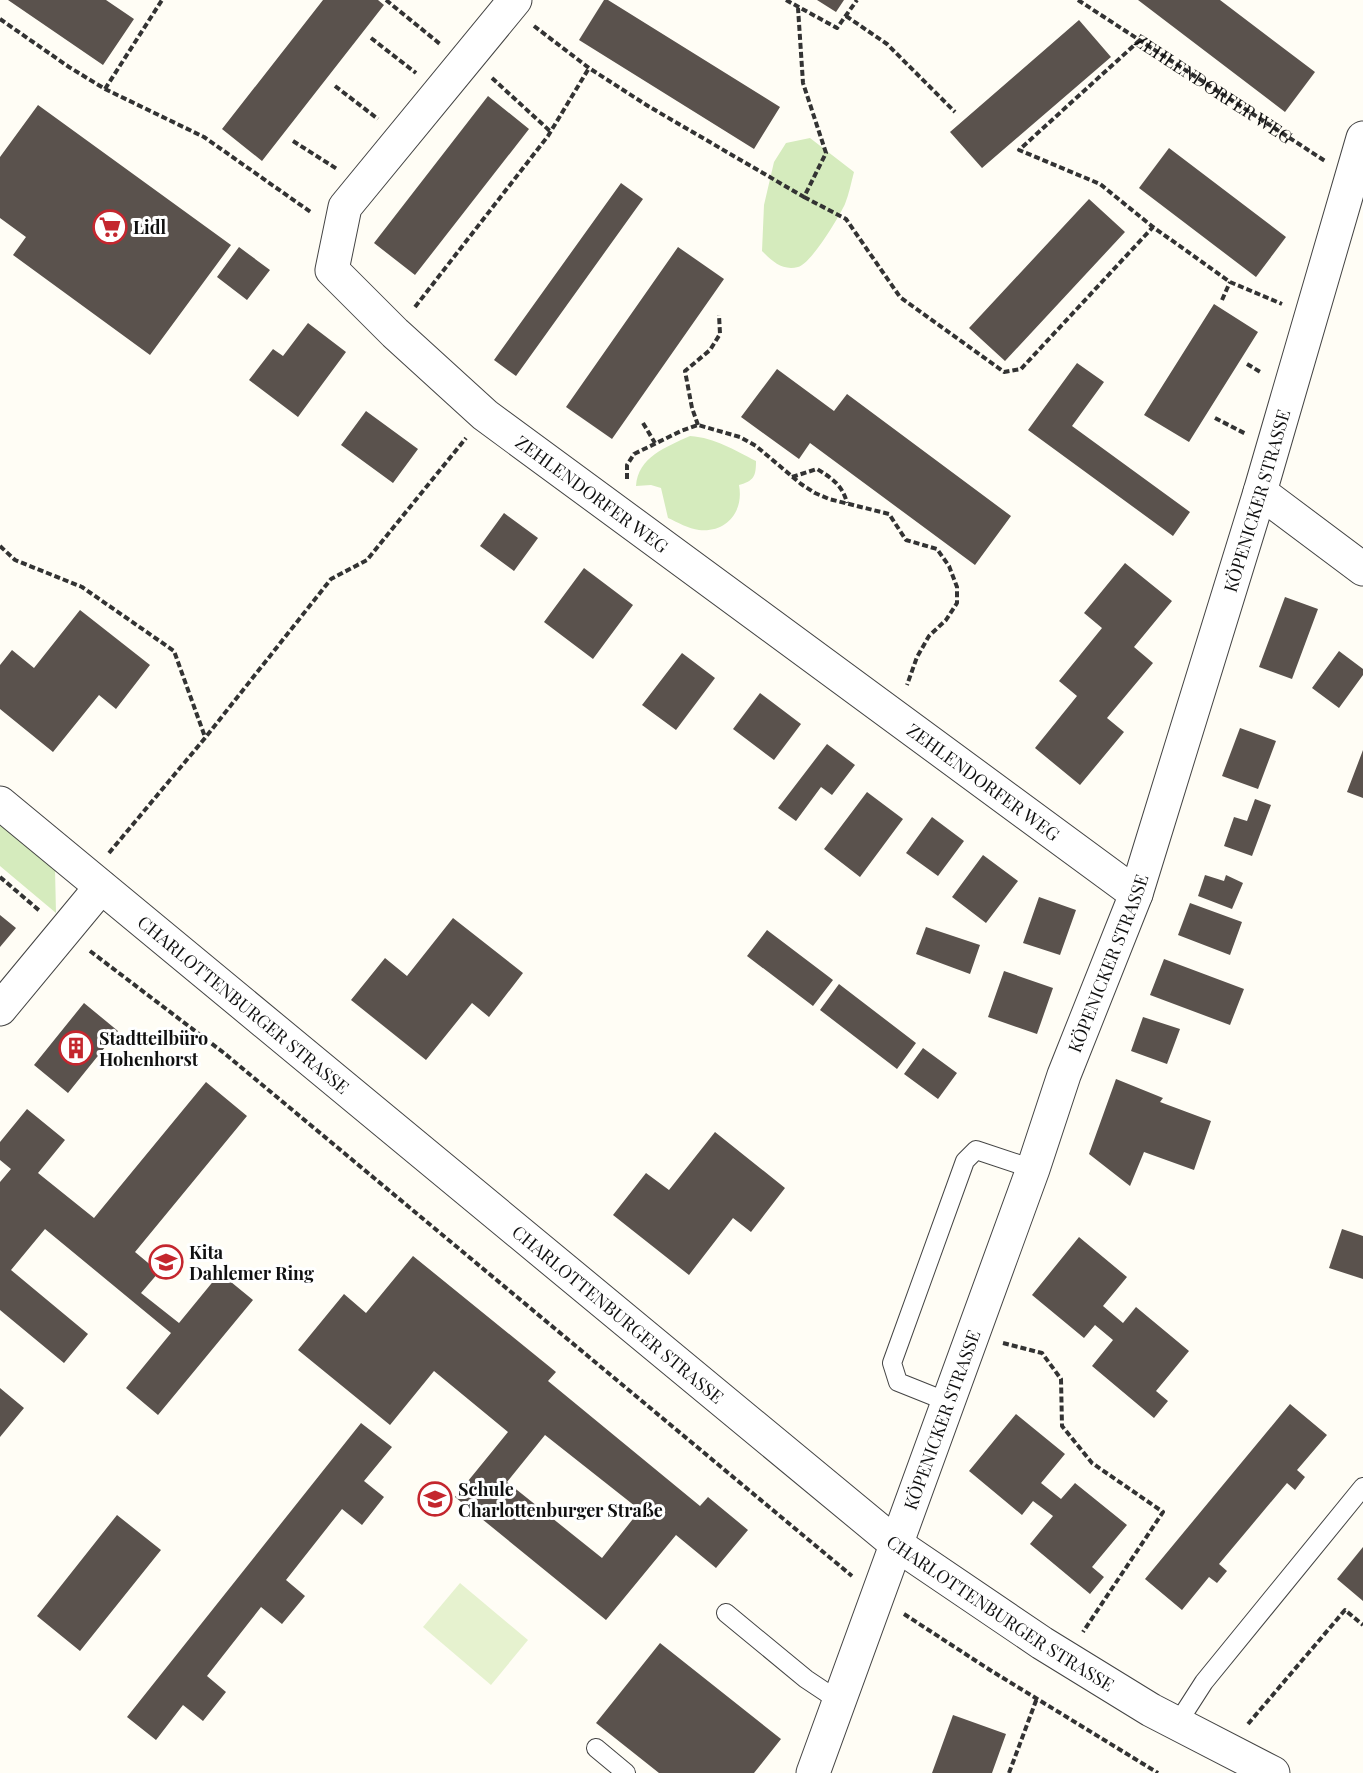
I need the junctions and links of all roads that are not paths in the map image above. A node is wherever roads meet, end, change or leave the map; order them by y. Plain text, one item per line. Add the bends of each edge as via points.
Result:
1 (512, 4) edge
2 (1363, 138) edge
3 (1260, 492) junction
4 (1363, 569) edge
5 (0, 803) edge
6 (95, 882) junction
7 (1136, 894) junction
8 (0, 1009) edge
9 (1033, 1169) junction
10 (948, 1402) junction
11 (1363, 1487) edge
12 (896, 1544) junction
13 (726, 1613) dead end
14 (839, 1701) junction
15 (1178, 1724) junction
16 (596, 1748) dead end
17 (626, 1773) edge
18 (813, 1773) edge
19 (1273, 1773) edge

1 - 7 street, ZEHLENDORFER WEG via 345,207 332,270 485,415
2 - 3 street, KÖPENICKER STRASSE
3 - 4 street
3 - 7 street, KÖPENICKER STRASSE
5 - 6 street, CHARLOTTENBURGER STRASSE
6 - 8 street
6 - 12 street, CHARLOTTENBURGER STRASSE
7 - 9 street, KÖPENICKER STRASSE via 1064,1075
9 - 10 street, KÖPENICKER STRASSE
9 - 10 lane via 976,1150 965,1161 892,1362 898,1382
10 - 12 street, KÖPENICKER STRASSE
11 - 15 lane via 1204,1682
12 - 14 street, KÖPENICKER STRASSE
12 - 15 street, CHARLOTTENBURGER STRASSE via 1066,1658
13 - 14 lane
14 - 18 street, KÖPENICKER STRASSE
15 - 19 street, CHARLOTTENBURGER STRASSE
16 - 17 lane

